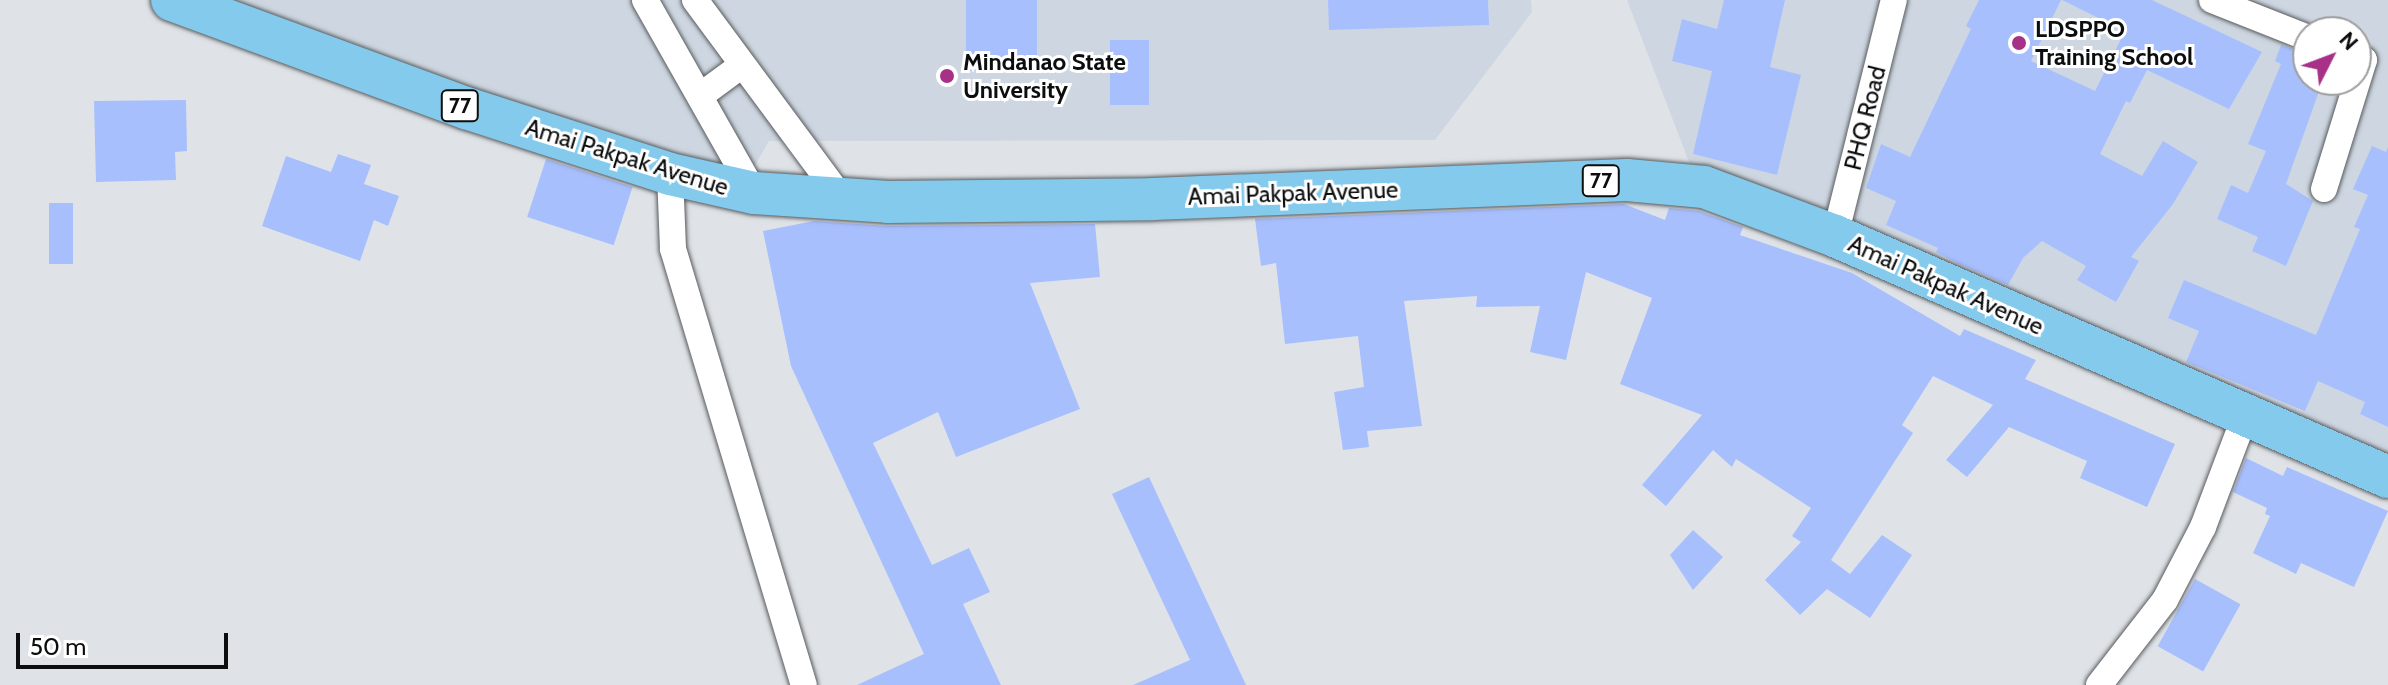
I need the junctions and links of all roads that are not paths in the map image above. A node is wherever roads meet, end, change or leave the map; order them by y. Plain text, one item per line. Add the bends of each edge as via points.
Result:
1 (172, 0) edge
2 (645, 0) edge
3 (695, 0) edge
4 (1894, 0) edge
5 (2212, 0) edge
6 (2292, 32) edge
7 (742, 65) junction
8 (700, 96) junction
9 (2353, 96) edge
10 (670, 174) junction
11 (2324, 189) dead end
12 (754, 193) junction
13 (843, 200) junction
14 (1835, 236) junction
15 (2245, 416) junction
16 (2388, 477) edge
17 (804, 685) edge
18 (2099, 685) edge

1 - 10 highway, Amai Pakpak Avenue / 77 via 466,108
2 - 8 street
3 - 7 street
4 - 14 street, PHQ Road
5 - 6 street
7 - 8 street
7 - 13 street
8 - 12 street
9 - 11 street
10 - 12 highway, Amai Pakpak Avenue / 77
10 - 17 street via 673,249
12 - 13 highway, Amai Pakpak Avenue / 77
13 - 14 highway, Amai Pakpak Avenue / 77 via 1153,199 1668,182 1704,187
14 - 15 highway, Amai Pakpak Avenue / 77
15 - 16 highway, Amai Pakpak Avenue / 77
15 - 18 street via 2179,575 2143,632

